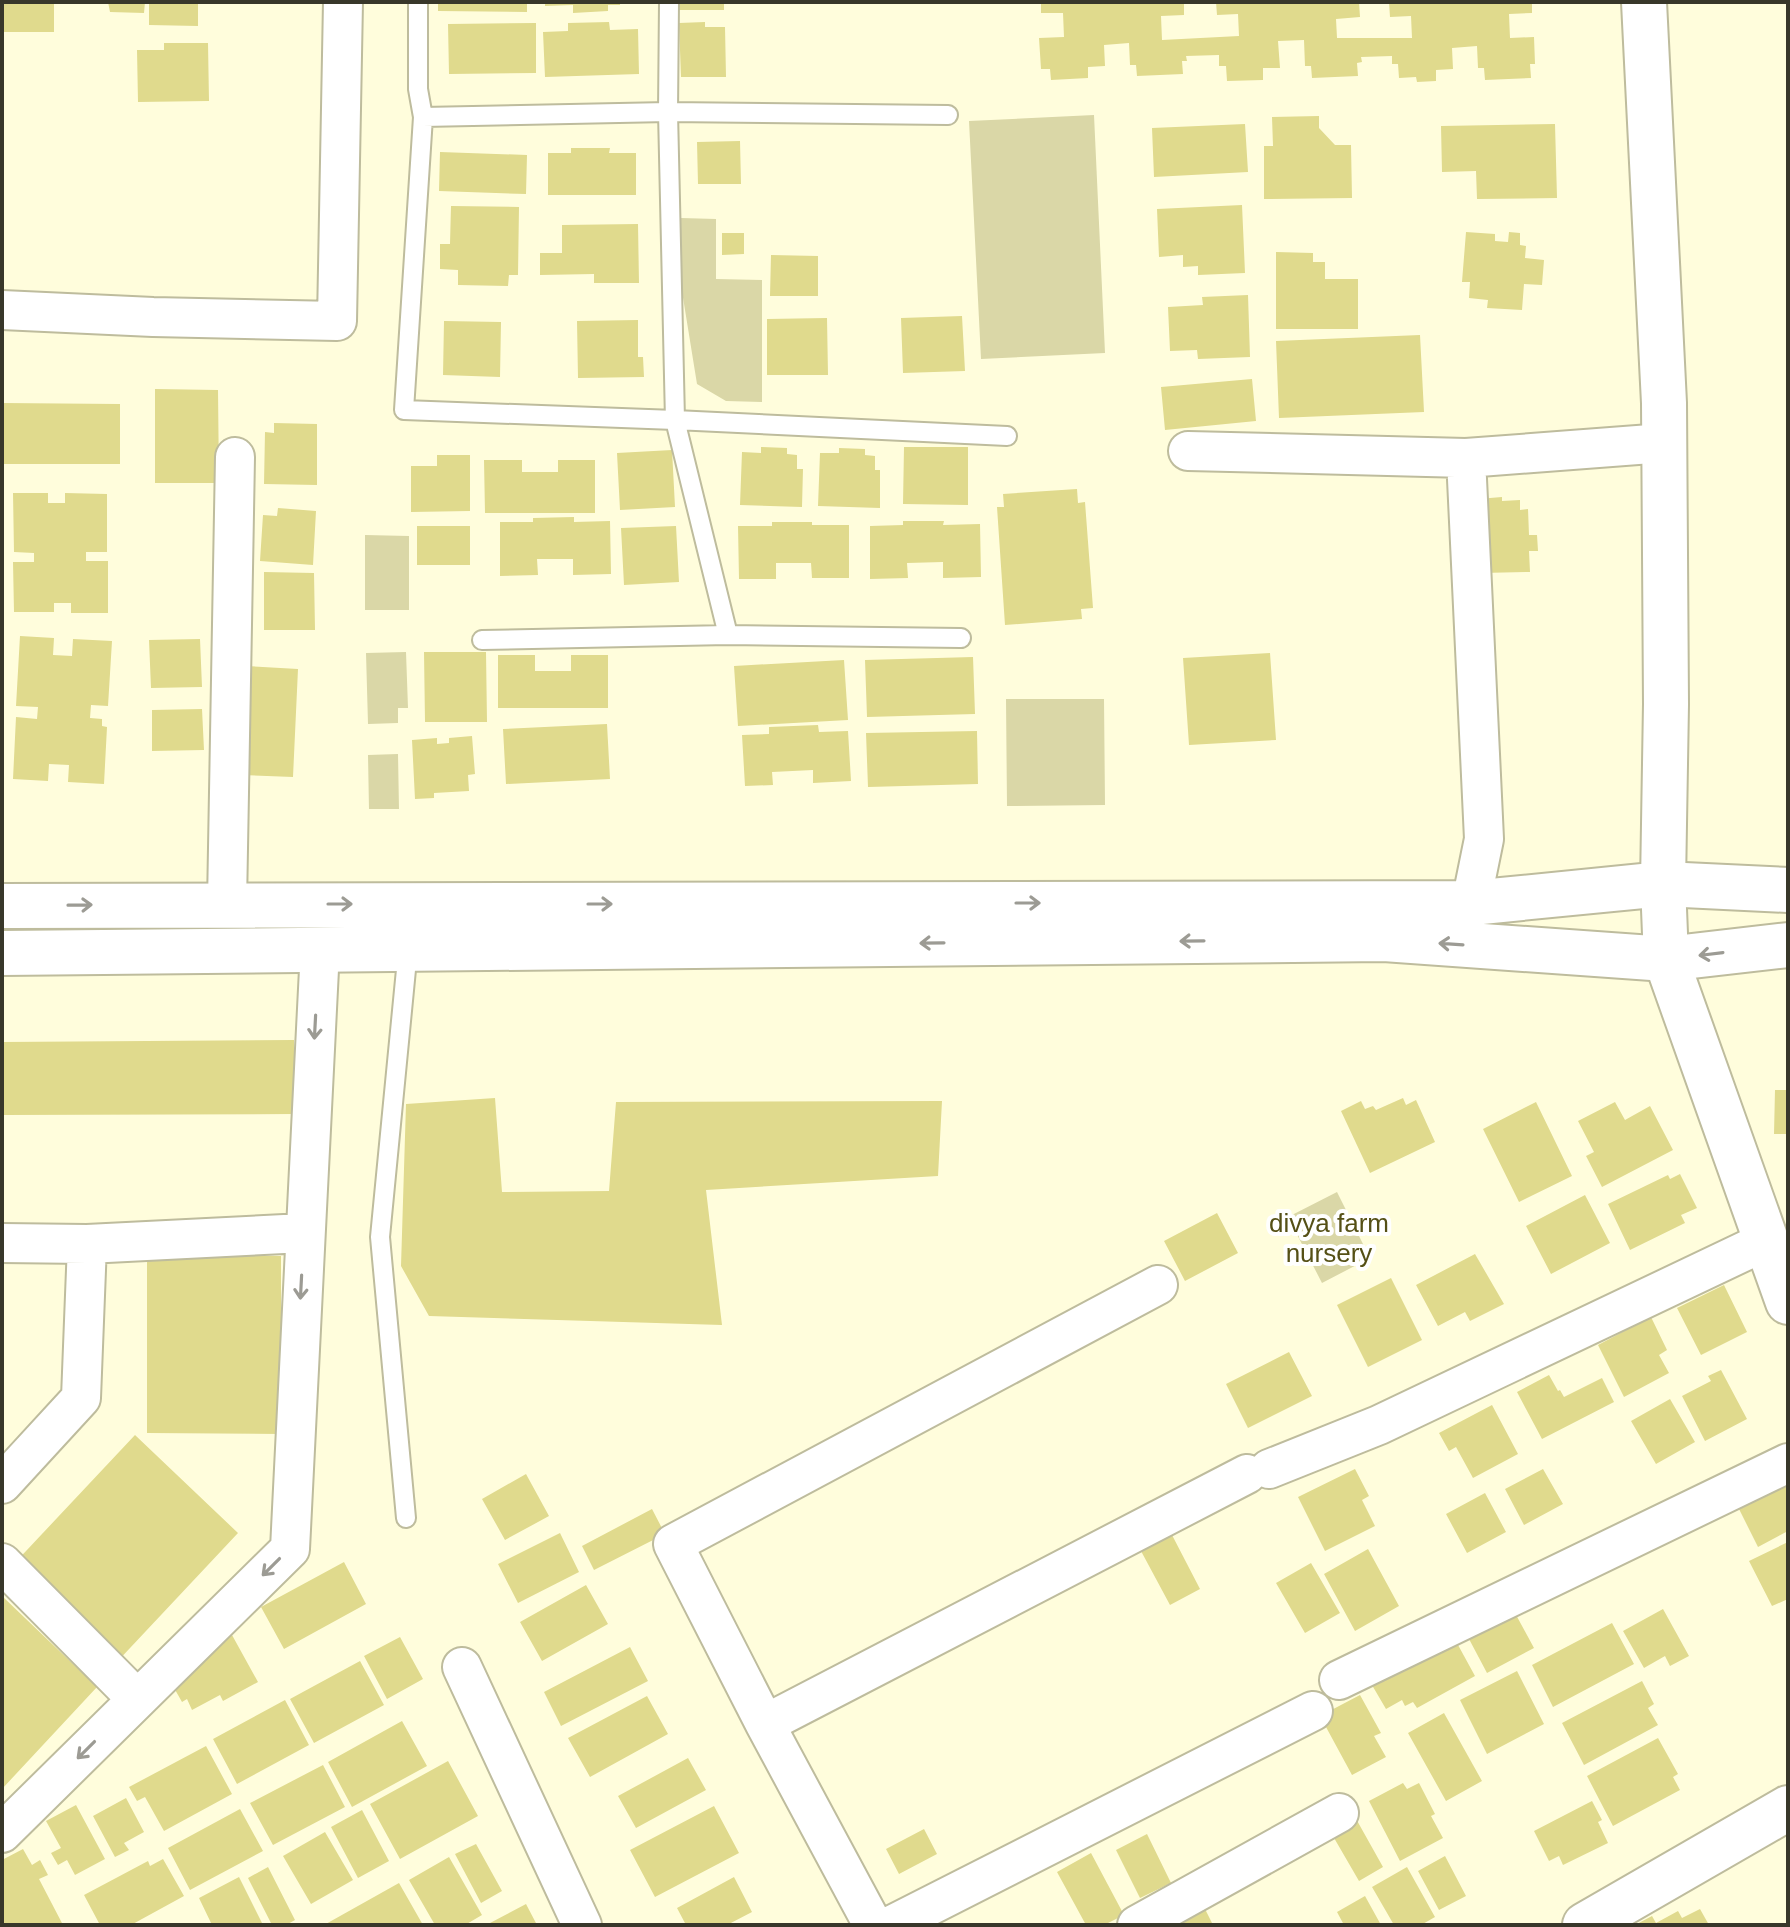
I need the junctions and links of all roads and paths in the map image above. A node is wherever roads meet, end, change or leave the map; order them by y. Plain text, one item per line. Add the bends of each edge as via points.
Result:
1 (343, 2) edge
2 (418, 2) edge
3 (669, 2) edge
4 (1644, 2) edge
5 (668, 112) junction
6 (948, 115) dead end
7 (423, 117) junction
8 (2, 310) edge
9 (675, 420) junction
10 (1007, 436) dead end
11 (1664, 443) junction
12 (1188, 451) dead end
13 (235, 457) dead end
14 (1466, 458) junction
15 (728, 635) junction
16 (961, 638) dead end
17 (482, 640) dead end
18 (1663, 884) junction
19 (1788, 890) edge
20 (1471, 903) junction
21 (227, 904) junction
22 (2, 906) edge
23 (1788, 945) edge
24 (320, 949) junction
25 (408, 949) junction
26 (2, 953) edge
27 (1666, 959) junction
28 (1767, 1229) junction
29 (304, 1233) junction
30 (2, 1243) edge
31 (87, 1244) junction
32 (1158, 1285) dead end
33 (1788, 1302) edge
34 (1788, 1463) edge
35 (2, 1484) edge
36 (406, 1518) dead end
37 (2, 1563) edge
38 (462, 1667) dead end
39 (1339, 1680) dead end
40 (137, 1699) junction
41 (1313, 1711) dead end
42 (765, 1724) junction
43 (1788, 1808) edge
44 (1339, 1813) dead end
45 (2, 1833) edge
46 (1612, 1918) edge
47 (582, 1925) edge
48 (873, 1925) edge
49 (892, 1925) edge
50 (1137, 1925) edge

1 - 8 street via 337,321
2 - 7 lane
3 - 5 lane
4 - 11 main road
5 - 6 lane
5 - 7 lane
5 - 9 lane
7 - 9 lane via 404,410
9 - 10 lane
9 - 15 lane
11 - 14 street
11 - 18 main road
12 - 14 street
13 - 21 street
14 - 20 street via 1484,839
15 - 16 lane
15 - 17 lane
18 - 19 main road
18 - 20 main road
18 - 27 main road
21 -> 20 main road
22 -> 21 main road
23 -> 27 main road
24 - 25 main road
24 - 26 main road
24 -> 29 street
27 -> 25 main road via 1384,939
25 - 36 lane via 380,1237
27 - 28 main road
28 - 33 main road
28 - 42 street via 1379,1425 1258,1472
29 - 31 street
29 -> 40 street via 290,1549
30 - 31 street
31 - 35 street via 81,1398
32 - 42 street via 673,1544
34 - 39 street
37 - 40 street
38 - 47 street
40 -> 45 street
41 - 49 street
42 - 48 street
43 - 46 main road
44 - 50 street

